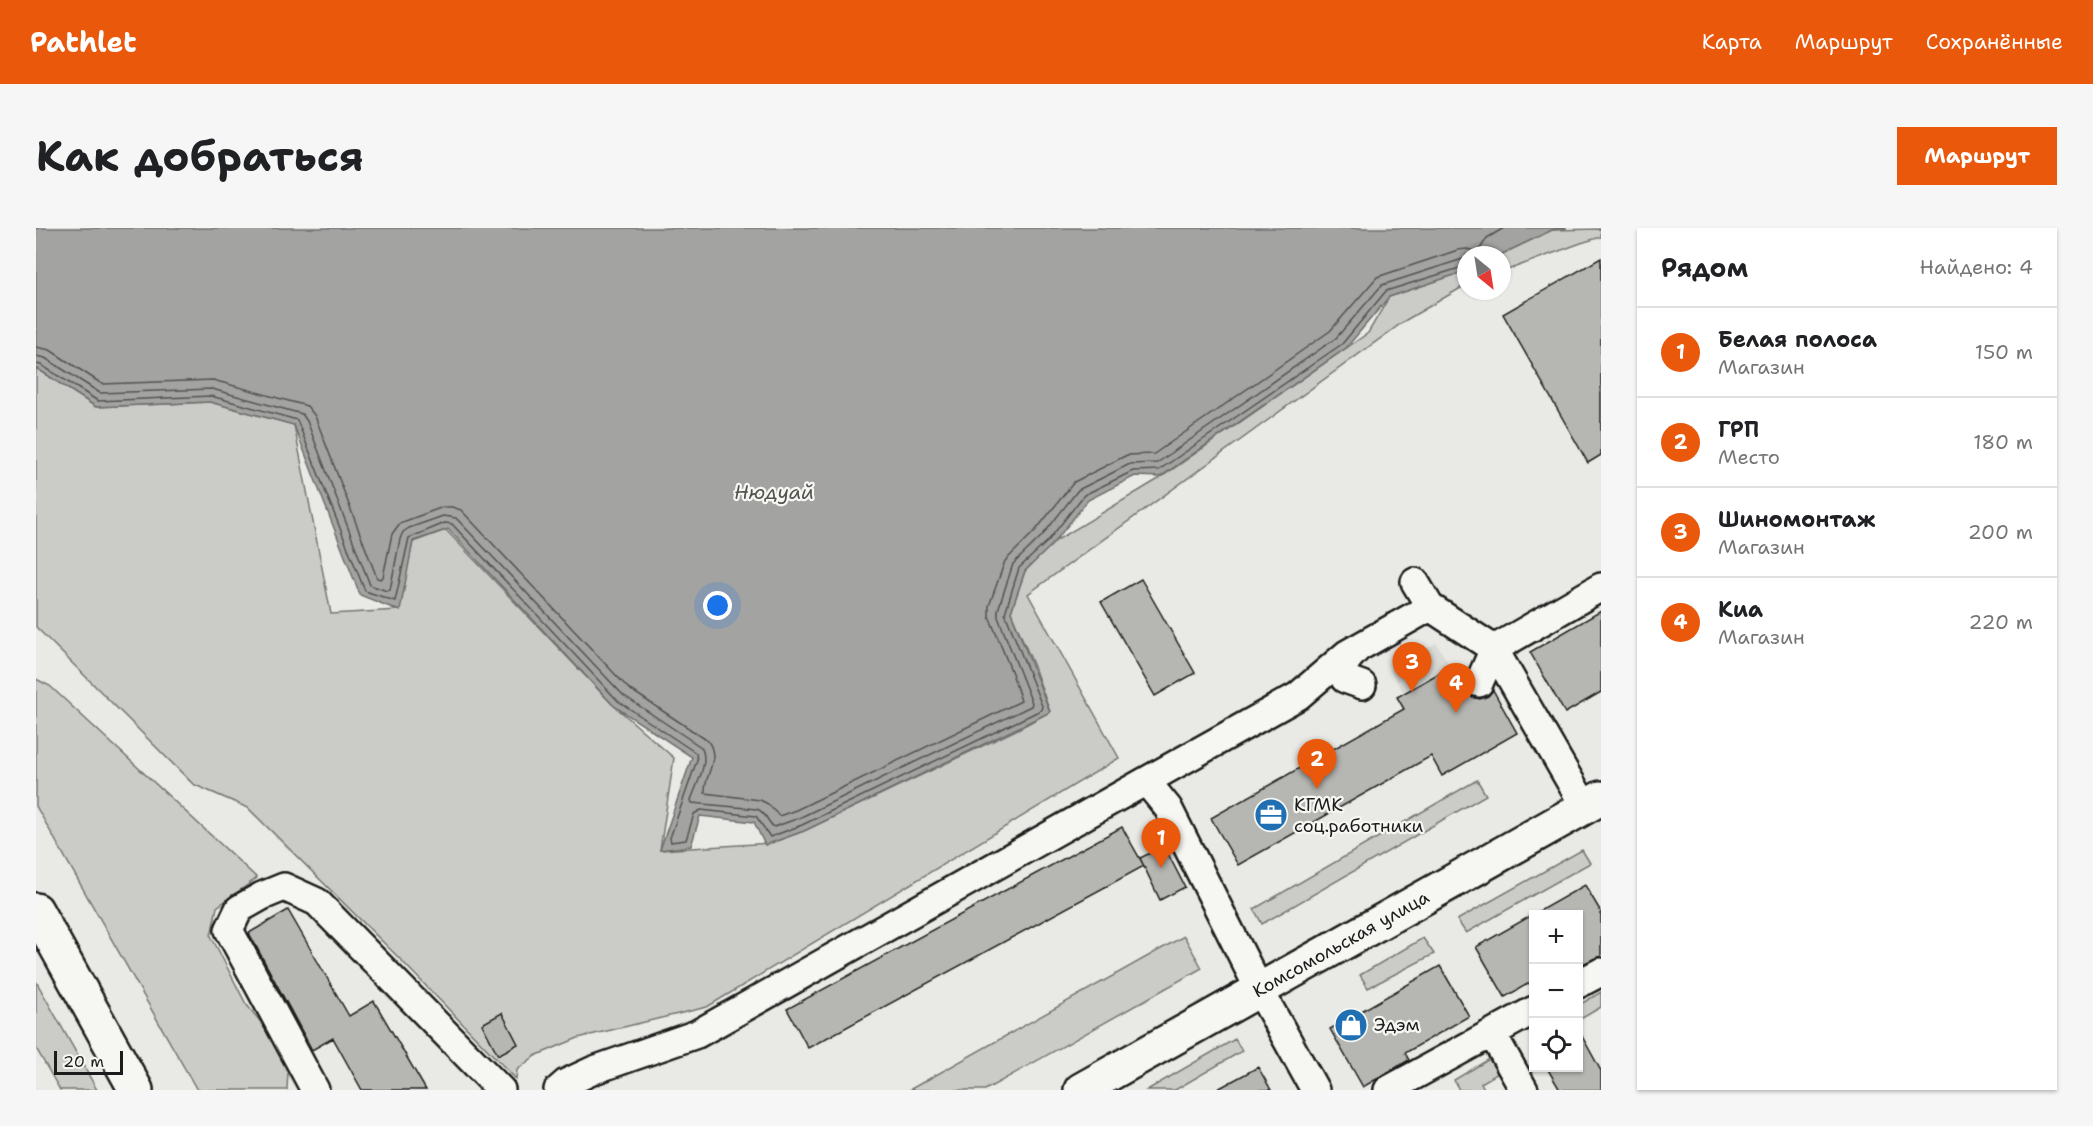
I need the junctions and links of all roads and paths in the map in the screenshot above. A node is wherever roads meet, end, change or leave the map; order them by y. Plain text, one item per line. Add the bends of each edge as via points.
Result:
1 (1415, 582) dead end
2 (1601, 588) edge
3 (1430, 607) junction
4 (1359, 647) junction
5 (1494, 649) junction
6 (1479, 683) dead end
7 (1362, 685) dead end
8 (1146, 781) junction
9 (1593, 803) edge
10 (36, 910) edge
11 (1601, 972) edge
12 (1583, 981) edge
13 (1258, 989) junction
14 (1529, 1012) edge
15 (1492, 1033) junction
16 (1432, 1080) edge
17 (136, 1090) edge
18 (315, 1090) edge
19 (501, 1090) edge
20 (558, 1090) edge
21 (1082, 1090) edge
22 (1315, 1090) edge
23 (1389, 1090) edge
24 (1524, 1090) edge

1 - 3 street
2 - 5 street
3 - 4 street
3 - 5 street
4 - 7 street via 1344,664 1343,671 1346,679
4 - 8 street via 1298,696
5 - 6 street
5 - 9 street via 1571,780
8 - 13 street via 1168,808
8 - 20 street via 698,1034 594,1071
9 - 13 main road, Комсомольская улица
10 - 17 main road
11 - 12 street
13 - 21 main road, Комсомольская улица
13 - 22 street
14 - 15 street
15 - 16 street
15 - 24 street
16 - 23 street
18 - 19 street via 229,930 239,909 284,887 317,902

